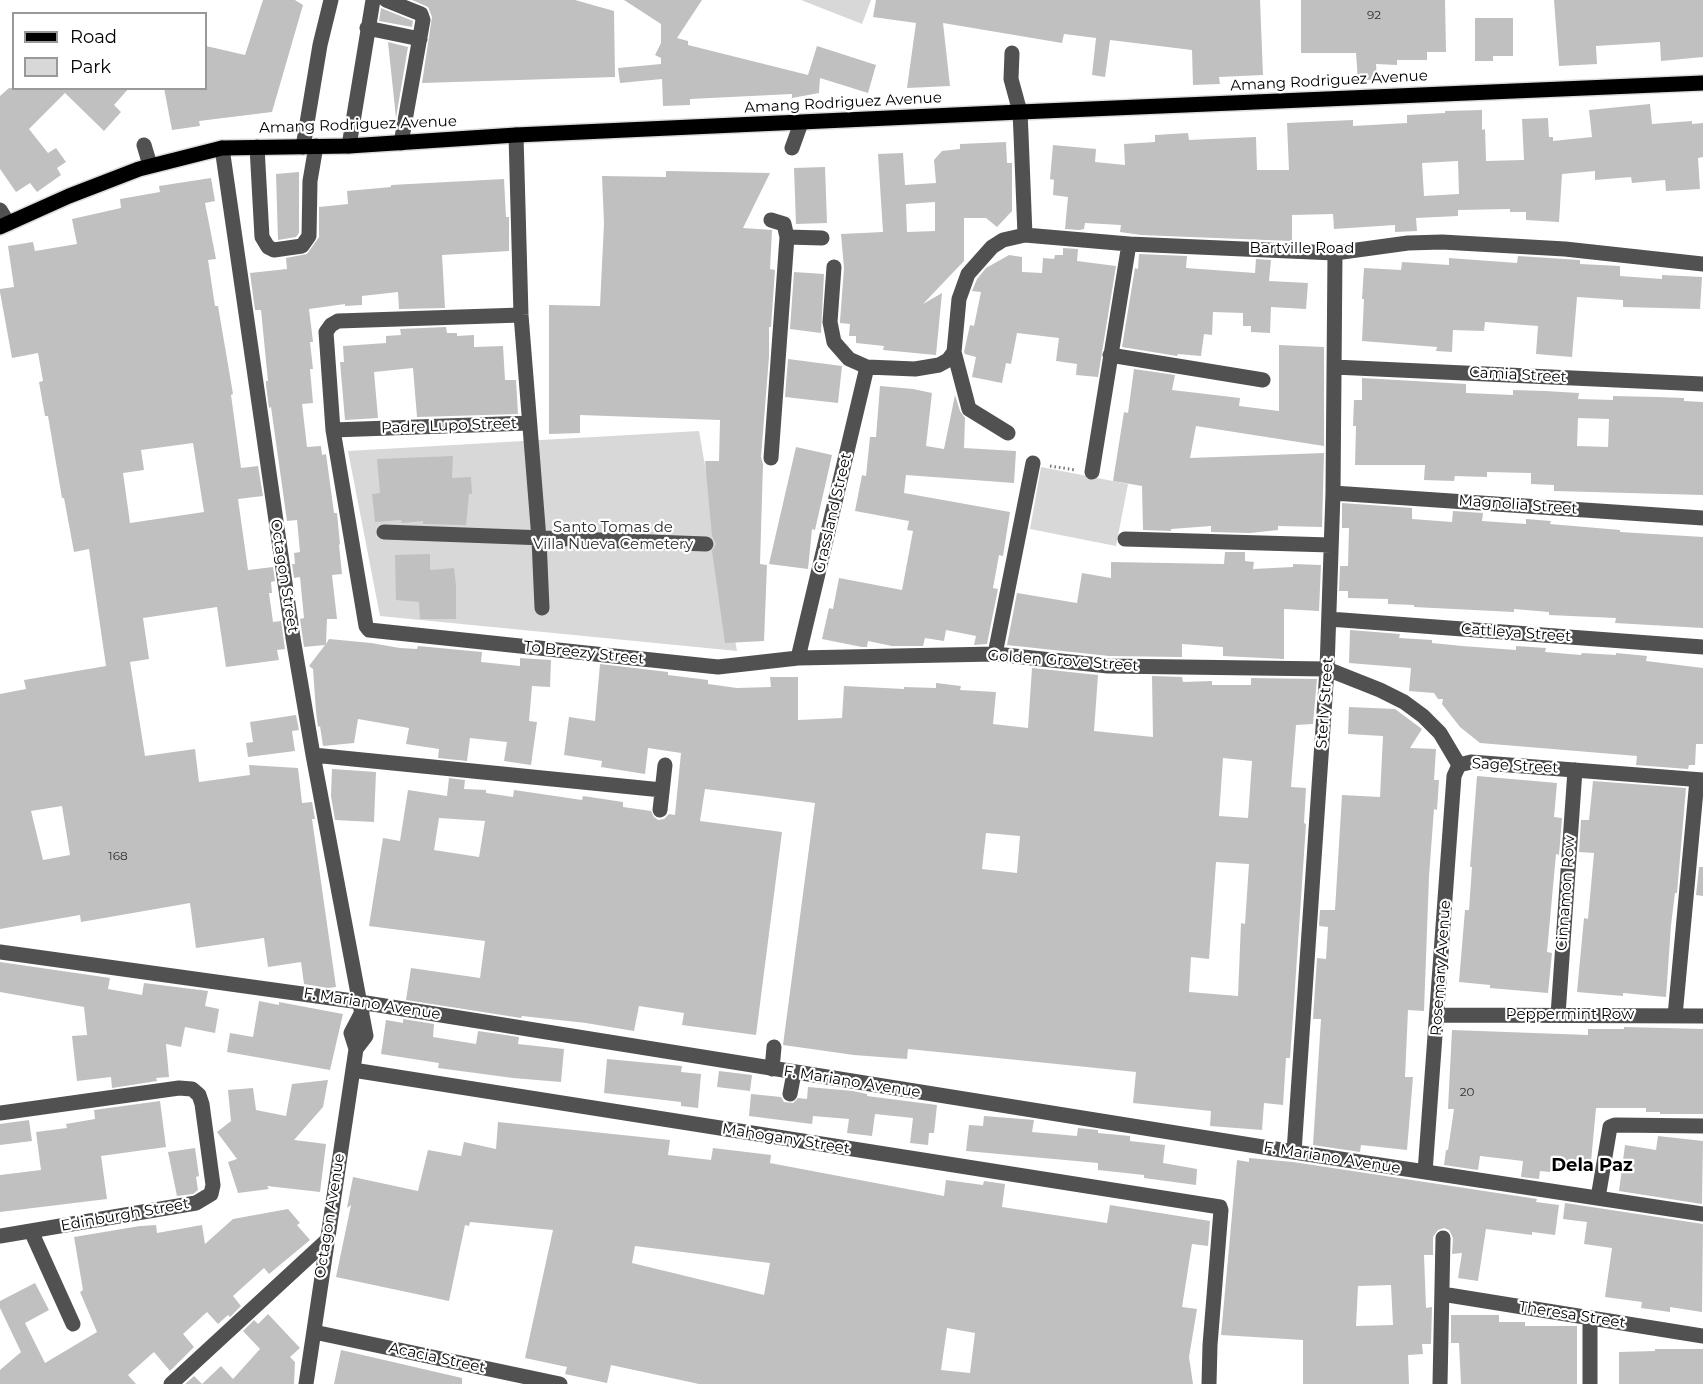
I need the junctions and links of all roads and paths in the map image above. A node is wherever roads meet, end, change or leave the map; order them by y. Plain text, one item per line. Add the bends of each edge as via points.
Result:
1 (331, 0) edge
2 (373, 0) edge
3 (386, 0) edge
4 (368, 28) junction
5 (420, 39) junction
6 (1012, 53) dead end
7 (1703, 82) edge
8 (1020, 112) junction
9 (801, 123) junction
10 (516, 135) junction
11 (401, 143) junction
12 (144, 145) dead end
13 (349, 146) junction
14 (257, 147) junction
15 (310, 147) junction
16 (222, 148) junction
17 (792, 148) dead end
18 (150, 165) junction
19 (0, 210) edge
20 (771, 220) dead end
21 (4, 225) edge
22 (1024, 236) junction
23 (787, 237) junction
24 (822, 238) dead end
25 (1129, 244) junction
26 (1335, 253) junction
27 (1703, 264) edge
28 (834, 267) dead end
29 (521, 315) junction
30 (954, 352) junction
31 (1110, 355) junction
32 (1334, 367) junction
33 (867, 368) junction
34 (1263, 380) dead end
35 (1703, 384) edge
36 (529, 423) junction
37 (333, 430) junction
38 (1008, 433) dead end
39 (771, 458) dead end
40 (1033, 463) joint
41 (1092, 472) joint
42 (1333, 493) junction
43 (1703, 518) edge
44 (384, 532) dead end
45 (539, 539) junction
46 (1125, 539) dead end
47 (706, 544) dead end
48 (1331, 545) junction
49 (542, 608) dead end
50 (1329, 619) junction
51 (1703, 647) edge
52 (995, 654) junction
53 (798, 658) junction
54 (1327, 669) junction
55 (313, 755) junction
56 (665, 765) dead end
57 (1460, 765) junction
58 (1575, 770) junction
59 (1700, 780) edge
60 (662, 790) junction
61 (660, 810) dead end
62 (0, 951) edge
63 (361, 1007) junction
64 (1438, 1015) junction
65 (1558, 1015) junction
66 (1675, 1016) junction
67 (1703, 1016) edge
68 (774, 1047) dead end
69 (772, 1069) junction
70 (353, 1070) junction
71 (794, 1073) junction
72 (790, 1094) dead end
73 (0, 1113) edge
74 (1703, 1126) edge
75 (1294, 1152) junction
76 (1425, 1172) junction
77 (1598, 1198) junction
78 (1703, 1214) edge
79 (31, 1231) junction
80 (0, 1236) edge
81 (1443, 1238) dead end
82 (326, 1242) junction
83 (1442, 1294) junction
84 (1590, 1319) junction
85 (73, 1324) dead end
86 (314, 1332) junction
87 (1703, 1336) edge
88 (171, 1384) edge
89 (306, 1384) edge
90 (560, 1384) edge
91 (1209, 1384) edge
92 (1440, 1384) edge
93 (1590, 1384) edge

1 - 15 street via 320,45
2 - 4 street
3 - 5 street via 421,14
4 - 5 street
4 - 13 street
5 - 11 street
6 - 8 street via 1011,79
7 - 8 main road, Amang Rodriguez Avenue
8 - 9 main road, Amang Rodriguez Avenue
8 - 22 street
9 - 10 main road, Amang Rodriguez Avenue
9 - 17 street
10 - 11 main road, Amang Rodriguez Avenue
10 - 29 street, Padre Lupo Street
11 - 13 main road, Amang Rodriguez Avenue
12 - 18 street
13 - 15 main road, Amang Rodriguez Avenue
14 - 15 main road, Amang Rodriguez Avenue
14 - 15 street via 262,237 274,250 307,242
14 - 16 main road, Amang Rodriguez Avenue
16 - 18 main road, Amang Rodriguez Avenue
16 - 55 street, Octagon Street via 269,482
18 - 21 main road, Amang Rodriguez Avenue
19 - 21 street
20 - 23 street via 784,224
22 - 25 street, Bartville Road
22 - 30 street via 1003,240 992,247 968,274 959,299
23 - 24 street
23 - 39 street
25 - 26 street, Bartville Road
25 - 31 street
26 - 27 street, Bartville Road via 1442,242 1565,249
26 - 32 street, Sterly Street
28 - 33 street via 830,322 834,342 849,359
29 - 36 street, Padre Lupo Street
29 - 37 street via 338,321 331,325 326,332
30 - 33 street via 939,365
30 - 38 street via 969,409
31 - 34 street
31 - 41 street
32 - 35 street, Camia Street
32 - 42 street, Sterly Street
33 - 53 street, Grassland Street
36 - 37 street, Padre Lupo Street
36 - 45 street
37 - 53 street, To Breezy Street via 369,630 718,667
40 - 41 path
40 - 52 street
42 - 43 street, Magnolia Street
42 - 48 street, Sterly Street
44 - 45 street
45 - 47 street
45 - 49 street
46 - 48 street
48 - 50 street, Sterly Street
50 - 51 street, Cattleya Street
50 - 54 street, Sterly Street
52 - 53 street, Golden Grove Street
52 - 54 street, Golden Grove Street via 1108,666
54 - 57 street, Sage Street via 1380,690 1423,716 1440,733
54 - 75 street, Sterly Street
55 - 60 street
55 - 63 street, Octagon Street
56 - 60 street
57 - 58 street, Sage Street via 1471,762
57 - 64 street, Rosemary Avenue via 1454,776
58 - 59 street, Sage Street
58 - 65 street, Cinnamon Row
59 - 66 street
60 - 61 street
62 - 63 street, F. Mariano Avenue
63 - 69 street, F. Mariano Avenue
63 - 70 street, Octagon Avenue via 351,1033 356,1049
64 - 65 street, Peppermint Row
64 - 76 street, Rosemary Avenue
65 - 66 street, Peppermint Row
66 - 67 street, Peppermint Row
68 - 69 street
69 - 71 street, F. Mariano Avenue
70 - 82 street, Octagon Avenue
70 - 91 street, Mahogany Street via 1220,1207
71 - 72 street
71 - 75 street, F. Mariano Avenue
73 - 79 street, Edinburgh Street via 179,1088 192,1089 202,1104 211,1194 196,1203
74 - 77 street via 1610,1127
75 - 76 street, F. Mariano Avenue
76 - 77 street, F. Mariano Avenue
77 - 78 street, F. Mariano Avenue
79 - 80 street, Edinburgh Street
79 - 85 street
81 - 83 street
82 - 86 street, Octagon Avenue
82 - 88 street
83 - 84 street, Theresa Street
83 - 92 street
84 - 87 street, Theresa Street
84 - 93 street
86 - 89 street, Octagon Avenue
86 - 90 street, Acacia Street

